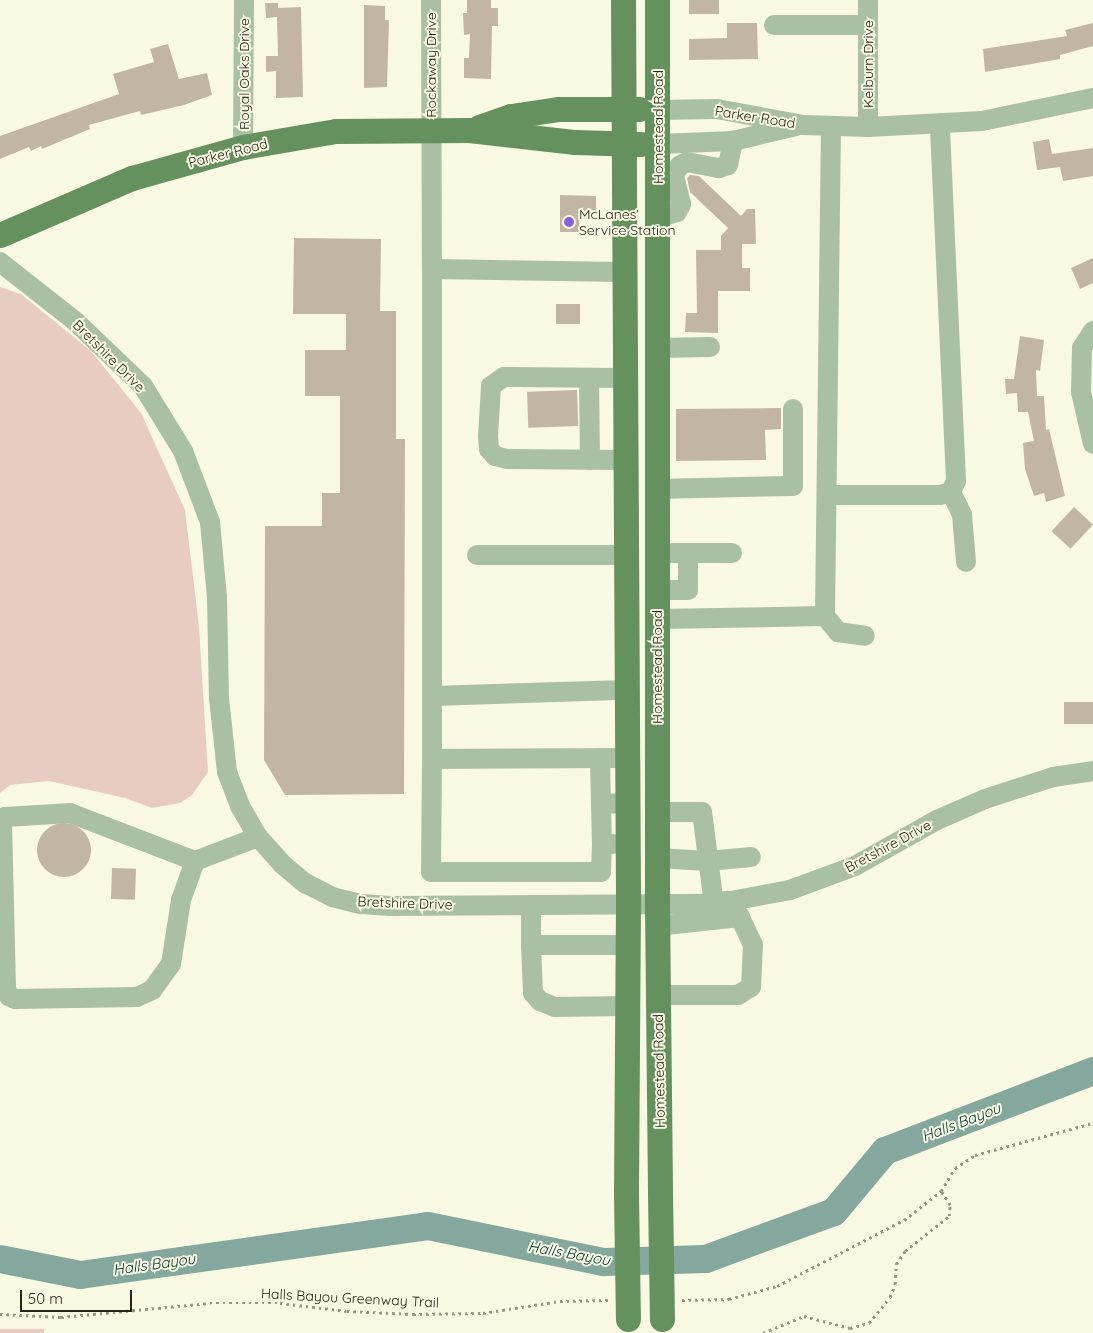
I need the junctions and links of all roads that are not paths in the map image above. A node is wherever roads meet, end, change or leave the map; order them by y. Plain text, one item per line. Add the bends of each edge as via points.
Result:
1 (244, 0) edge
2 (431, 0) edge
3 (623, 0) edge
4 (657, 0) edge
5 (868, 0) edge
6 (774, 25) dead end
7 (868, 25) junction
8 (1093, 98) edge
9 (623, 108) junction
10 (659, 110) junction
11 (940, 123) junction
12 (803, 125) junction
13 (831, 126) junction
14 (868, 128) junction
15 (432, 130) junction
16 (470, 130) junction
17 (732, 141) junction
18 (623, 144) junction
19 (658, 144) junction
20 (243, 147) junction
21 (657, 218) junction
22 (0, 235) edge
23 (0, 262) edge
24 (432, 269) junction
25 (624, 272) junction
26 (1093, 331) edge
27 (710, 347) dead end
28 (657, 348) junction
29 (589, 378) junction
30 (625, 378) junction
31 (793, 408) dead end
32 (1093, 444) edge
33 (590, 460) junction
34 (625, 460) junction
35 (657, 489) junction
36 (952, 492) junction
37 (826, 495) junction
38 (657, 553) junction
39 (688, 553) junction
40 (732, 553) dead end
41 (477, 555) dead end
42 (626, 555) junction
43 (966, 562) dead end
44 (657, 590) junction
45 (825, 616) junction
46 (657, 619) junction
47 (865, 636) dead end
48 (657, 684) junction
49 (627, 688) junction
50 (432, 696) junction
51 (600, 758) junction
52 (627, 758) junction
53 (432, 759) junction
54 (1093, 771) edge
55 (601, 804) junction
56 (628, 804) junction
57 (657, 812) junction
58 (258, 837) junction
59 (602, 844) junction
60 (628, 844) junction
61 (752, 857) dead end
62 (657, 858) junction
63 (195, 861) junction
64 (708, 861) junction
65 (720, 902) junction
66 (628, 904) junction
67 (531, 905) junction
68 (657, 915) junction
69 (744, 926) junction
70 (628, 944) junction
71 (531, 945) junction
72 (658, 995) junction
73 (627, 1006) junction
74 (626, 1147) junction
75 (659, 1148) junction
76 (628, 1326) edge
77 (662, 1326) edge

1 - 20 street, Royal Oaks Drive
2 - 15 street, Rockaway Drive
3 - 9 main road
4 - 10 main road, Homestead Road
5 - 7 street, Kelburn Drive
6 - 7 street
7 - 14 street, Kelburn Drive
8 - 11 street, Parker Road via 982,121
9 - 10 main road, Parker Road
9 - 16 main road, Parker Road via 550,110 511,116
9 - 18 main road
10 - 12 street, Parker Road via 717,109
10 - 19 main road, Homestead Road
11 - 14 street, Parker Road
11 - 36 street via 956,481
12 - 13 street, Parker Road
12 - 17 street, Parker Road
13 - 14 street, Parker Road
13 - 37 street
15 - 16 main road, Parker Road
15 - 20 main road, Parker Road via 336,131
15 - 24 street, Rockaway Drive
16 - 18 main road, Parker Road
17 - 19 street, Parker Road
17 - 21 street via 728,165 719,168 687,162 679,166 674,176 680,204 677,212
18 - 19 main road, Parker Road
18 - 25 main road
19 - 21 main road, Homestead Road
20 - 22 main road, Parker Road via 132,178
21 - 28 main road, Homestead Road
23 - 58 street, Bretshire Drive via 75,321 143,386 183,451 210,522 217,597 219,698 228,772 240,806
24 - 25 street
24 - 50 street, Rockaway Drive
25 - 30 main road
26 - 32 street via 1082,348 1081,392
27 - 28 street
28 - 35 main road, Homestead Road
29 - 30 street
29 - 33 street
29 - 33 street via 504,377 491,386 488,436 489,449 495,456 507,459
30 - 34 main road
31 - 35 street via 793,486
33 - 34 street
34 - 42 main road
35 - 38 main road, Homestead Road
36 - 37 street via 940,495
36 - 43 street via 962,515
37 - 45 street
38 - 39 street
38 - 44 main road, Homestead Road
39 - 40 street
39 - 44 street via 688,590
41 - 42 street
42 - 49 main road
44 - 46 main road, Homestead Road
45 - 46 street
45 - 47 street via 838,632
46 - 48 main road, Homestead Road
48 - 49 main road
48 - 57 main road, Homestead Road
49 - 50 street
49 - 52 main road
50 - 53 street, Rockaway Drive
51 - 52 street
51 - 53 street
51 - 55 street
52 - 56 main road
53 - 59 street, Rockaway Drive via 431,872 601,872
54 - 65 street, Bretshire Drive via 1053,777 985,800 937,820 855,866 790,890
55 - 56 street
55 - 59 street
56 - 60 main road
57 - 62 main road, Homestead Road
57 - 64 street via 702,812
58 - 63 street
58 - 67 street, Bretshire Drive via 282,864 305,883 332,897 361,904
59 - 60 street
60 - 66 main road
61 - 64 street
62 - 64 street
62 - 68 main road, Homestead Road
63 - 63 street via 181,900 171,964 152,990 137,997 15,999 9,996 6,989 2,824 5,817 70,813
64 - 65 street
65 - 68 street, Bretshire Drive
65 - 69 street
66 - 67 street, Bretshire Drive
66 - 68 street, Bretshire Drive
66 - 70 main road
67 - 71 street
68 - 69 street
68 - 72 main road, Homestead Road
69 - 72 street via 752,945 753,971 751,987 746,992 738,996
70 - 71 street
70 - 73 main road
71 - 73 street via 533,993 540,1001 555,1007
72 - 75 main road, Homestead Road
73 - 74 main road
74 - 75 main road
74 - 76 main road, bridge
75 - 77 main road, Homestead Road, bridge

